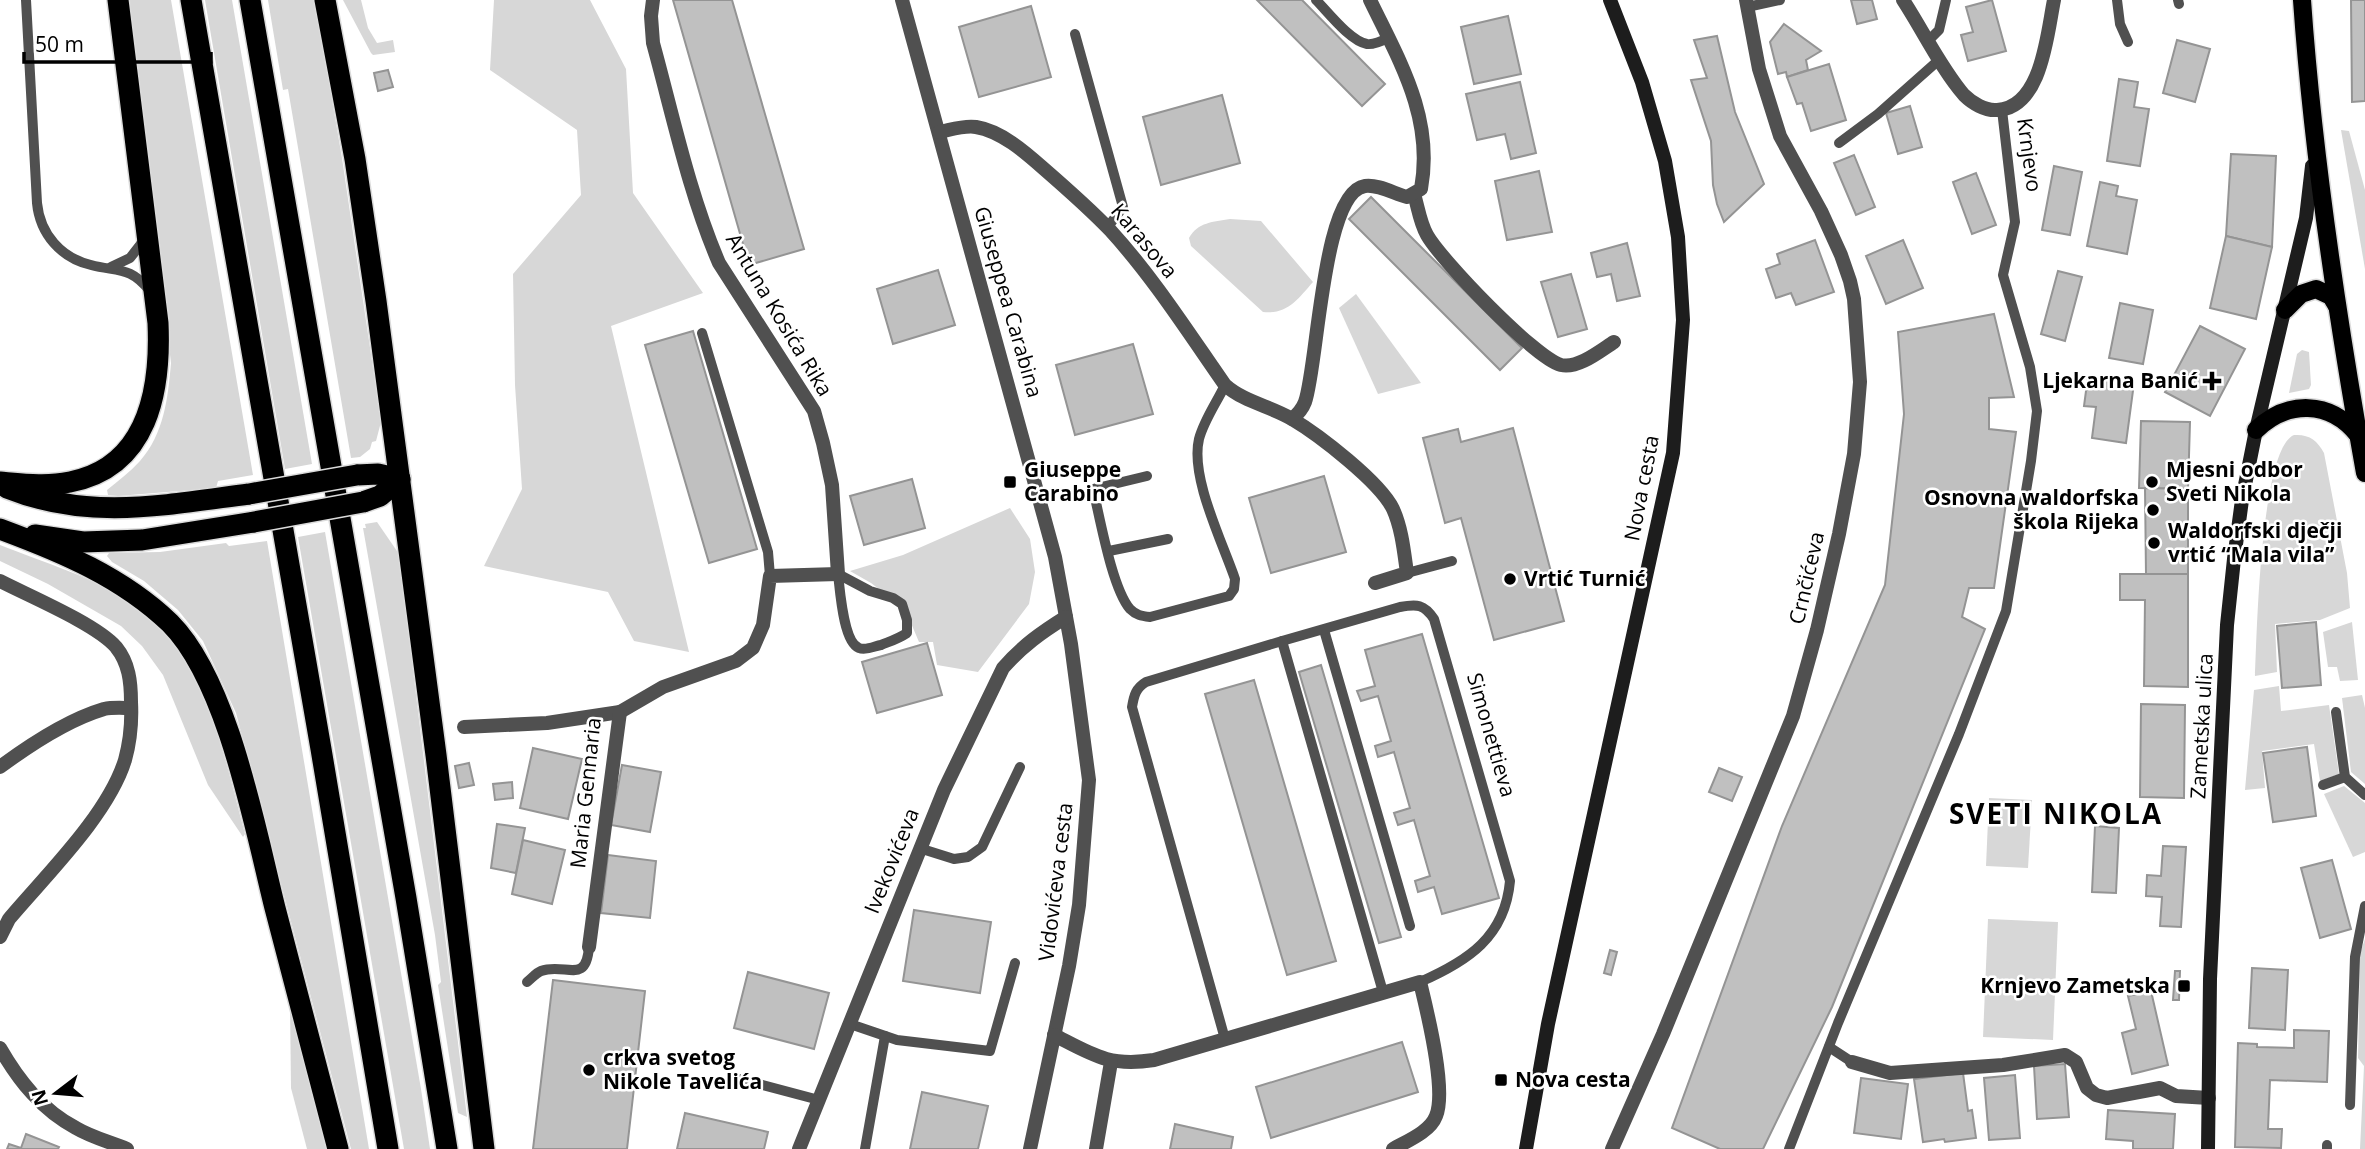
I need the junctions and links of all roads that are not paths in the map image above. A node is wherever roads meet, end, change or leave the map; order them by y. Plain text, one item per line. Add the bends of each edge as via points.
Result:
1 (26, 0) edge
2 (118, 0) edge
3 (191, 0) edge
4 (250, 0) edge
5 (325, 0) edge
6 (653, 0) edge
7 (902, 0) edge
8 (1316, 0) edge
9 (1370, 0) edge
10 (1610, 0) edge
11 (1780, 0) edge
12 (1903, 0) edge
13 (1946, 0) edge
14 (2054, 0) edge
15 (2117, 0) edge
16 (2302, 0) edge
17 (1747, 4) edge
18 (1075, 34) dead end
19 (1388, 38) junction
20 (1929, 40) junction
21 (2128, 42) dead end
22 (1940, 59) junction
23 (2002, 110) junction
24 (939, 132) junction
25 (2315, 136) junction
26 (1839, 143) dead end
27 (1415, 194) junction
28 (1107, 228) junction
29 (147, 234) junction
30 (110, 268) junction
31 (155, 297) junction
32 (2337, 306) junction
33 (2285, 310) junction
34 (702, 334) dead end
35 (1614, 342) dead end
36 (1225, 385) junction
37 (1292, 419) junction
38 (2256, 430) junction
39 (2358, 435) junction
40 (2365, 472) edge
41 (1147, 476) dead end
42 (400, 479) junction
43 (0, 484) edge
44 (3, 530) edge
45 (1168, 539) dead end
46 (1109, 551) junction
47 (1452, 561) dead end
48 (1407, 573) junction
49 (838, 574) junction
50 (770, 576) junction
51 (0, 581) edge
52 (1375, 583) dead end
53 (1066, 617) junction
54 (1324, 630) junction
55 (1282, 641) junction
56 (131, 708) junction
57 (620, 712) junction
58 (2336, 712) dead end
59 (464, 727) dead end
60 (0, 767) edge
61 (1020, 767) dead end
62 (2345, 777) junction
63 (2323, 785) dead end
64 (2365, 794) edge
65 (919, 848) junction
66 (2365, 906) edge
67 (1410, 926) dead end
68 (0, 937) edge
69 (589, 947) joint
70 (1015, 963) dead end
71 (527, 982) dead end
72 (1420, 982) junction
73 (1382, 992) junction
74 (850, 1024) junction
75 (1054, 1035) junction
76 (885, 1036) junction
77 (1225, 1039) junction
78 (1829, 1046) junction
79 (0, 1048) edge
80 (1111, 1062) junction
81 (1852, 1062) joint
82 (740, 1079) dead end
83 (2208, 1098) junction
84 (819, 1100) junction
85 (2350, 1105) dead end
86 (127, 1149) edge
87 (338, 1149) edge
88 (388, 1149) edge
89 (447, 1149) edge
90 (484, 1149) edge
91 (799, 1149) edge
92 (865, 1149) edge
93 (1030, 1149) edge
94 (1096, 1149) edge
95 (1393, 1149) edge
96 (1527, 1149) edge
97 (1612, 1149) edge
98 (1789, 1149) edge
99 (2208, 1149) edge

1 - 30 lane via 40,222 52,242 70,257
2 - 29 highway
3 - 88 highway
4 - 89 highway
5 - 42 highway via 355,159
6 - 49 street, Antuna Kosića Rika via 653,43 709,239 719,263 814,411 832,485
7 - 24 street, Giuseppea Carabina
8 - 19 lane via 1361,42 1374,44
9 - 19 street
10 - 96 street, Nova cesta via 1642,82 1665,161 1678,237 1684,320 1673,453 1548,1024
11 - 17 lane
12 - 20 street, Krnjevo
13 - 20 lane via 1939,30
14 - 23 street via 2038,73 2027,94
15 - 21 lane
16 - 25 main road
17 - 97 street, Crnčićeva via 1759,69 1780,136 1841,255 1854,299 1860,382 1854,454 1820,618 1793,716
18 - 28 lane via 1123,207
19 - 27 street via 1421,117 1424,171 1421,189
20 - 22 street, Krnjevo
22 - 23 street, Krnjevo via 1966,96 1990,111
22 - 26 lane
23 - 78 lane, Krnjevo via 2015,222 2003,275 2030,368 2037,411 2006,611
24 - 28 street, Karasova via 972,126 1000,137 1034,160
24 - 53 street, Giuseppea Carabina via 1055,557
25 - 32 main road
25 - 33 street, Zametska ulica via 2306,218
27 - 35 street via 1426,234 1522,340 1559,365 1575,363
27 - 37 street via 1407,197 1365,186 1356,190 1339,214 1306,398
28 - 36 street, Karasova via 1176,313
29 - 30 lane via 130,258
29 - 31 highway
30 - 31 lane via 132,275
31 - 43 highway via 159,343 155,388 135,443 104,471 71,482
32 - 33 main road via 2331,296 2316,289 2294,299
32 - 39 main road
33 - 38 street, Zametska ulica
34 - 50 lane via 768,552
36 - 37 street, Karasova
36 - 46 lane via 1200,436 1196,456 1198,474 1235,579 1234,589 1229,596 1140,616 1126,603
37 - 48 street, Karasova via 1376,485 1392,508
38 - 39 main road via 2280,412 2311,408 2339,418
38 - 83 street, Zametska ulica via 2242,500 2227,625
39 - 40 main road
41 - 46 lane via 1093,489
42 - 43 highway, bridge via 357,475 159,506 84,507 36,500
42 - 44 highway, bridge via 380,496 363,502 142,540 83,541
42 - 90 highway
44 - 87 highway via 96,568 135,594 171,624 202,666 243,779
45 - 46 lane
47 - 48 lane
48 - 52 street
49 - 49 lane, Antuna Kosića Rika via 842,609 855,645 869,648 907,633 902,604
49 - 50 street, Antuna Kosića Rika
50 - 57 street via 763,625 753,648 736,662 663,687
51 - 56 street via 114,645 131,678
53 - 65 street, Ivekovićeva via 1037,634 1003,668
53 - 75 street, Vidovićeva cesta via 1089,780 1079,905
54 - 55 lane, Simonettieva
54 - 67 lane
54 - 72 lane, Simonettieva via 1400,607 1426,607 1441,640 1504,855 1510,881 1501,919 1483,945
55 - 73 lane
55 - 77 lane, Simonettieva via 1146,682 1139,686 1132,707
56 - 60 street via 107,708 71,723
56 - 68 street via 124,762 101,810 9,919
57 - 59 street, Maria Gennaria via 547,723
57 - 69 street, Maria Gennaria
58 - 62 lane
61 - 65 lane via 982,847 968,857 954,859
62 - 63 lane
62 - 64 lane
65 - 74 street, Ivekovićeva
66 - 85 lane via 2355,957
69 - 71 lane via 584,967 540,972
70 - 76 lane via 990,1051
72 - 73 street, Simonettieva
72 - 95 street via 1438,1078 1436,1117 1422,1132
73 - 77 street, Simonettieva
74 - 76 lane
74 - 84 street, Ivekovićeva
75 - 80 street, Simonettieva
75 - 93 street, Vidovićeva cesta
76 - 92 lane
77 - 80 street, Simonettieva via 1154,1060
78 - 81 lane
78 - 98 lane, Krnjevo
79 - 86 street via 17,1078 41,1103 76,1128
80 - 94 street
81 - 83 street via 1889,1073 2003,1065 2065,1055 2076,1062 2087,1088 2096,1095 2107,1098 2160,1088 2176,1096
82 - 84 lane
83 - 99 street, Zametska ulica
84 - 91 street, Ivekovićeva

